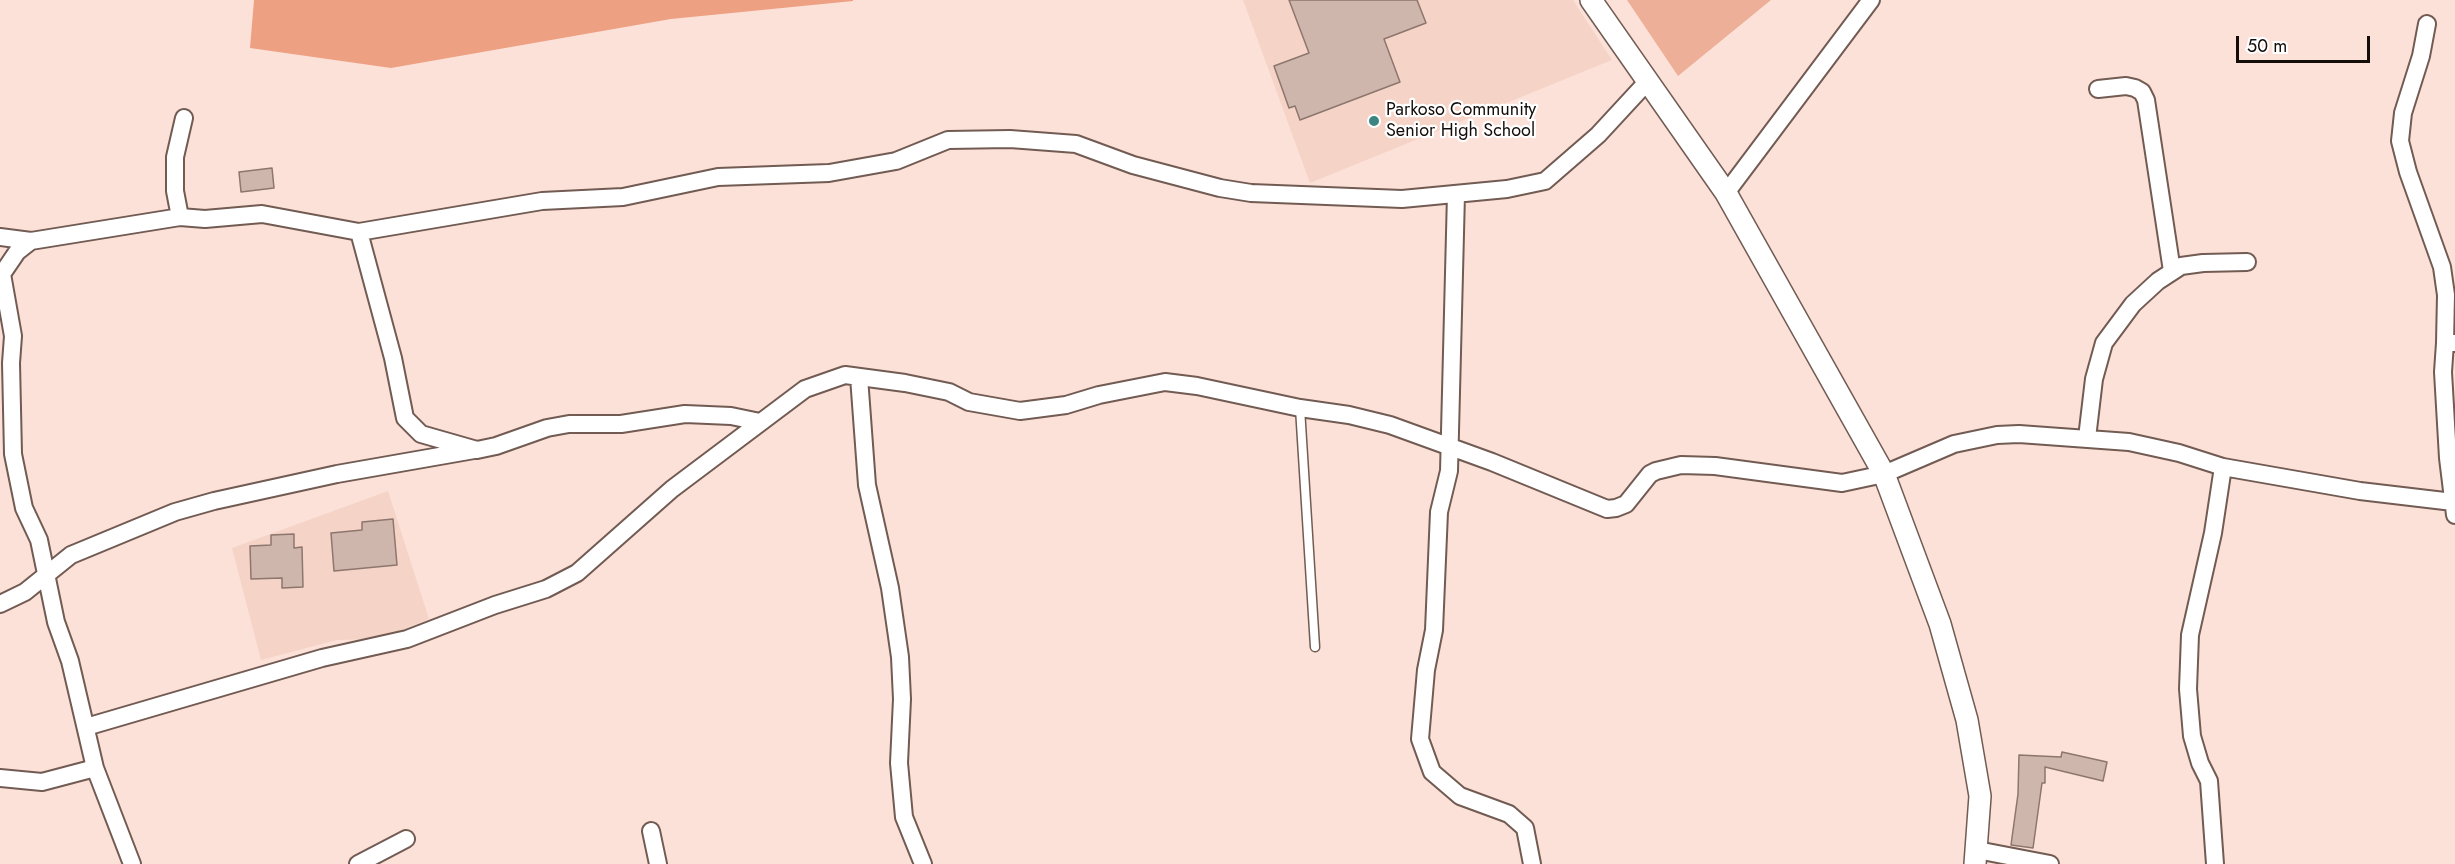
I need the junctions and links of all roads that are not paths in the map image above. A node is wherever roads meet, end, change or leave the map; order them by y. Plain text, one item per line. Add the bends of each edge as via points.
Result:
1 (1591, 0) edge
2 (1871, 0) edge
3 (2427, 24) dead end
4 (1647, 82) junction
5 (2098, 89) dead end
6 (184, 118) dead end
7 (1726, 192) junction
8 (1456, 194) junction
9 (180, 217) junction
10 (359, 232) junction
11 (0, 237) edge
12 (30, 241) junction
13 (2247, 262) dead end
14 (1, 272) edge
15 (2172, 272) junction
16 (2450, 343) edge
17 (859, 377) junction
18 (1300, 408) junction
19 (760, 422) junction
20 (2087, 438) junction
21 (1450, 445) junction
22 (477, 450) junction
23 (2223, 467) junction
24 (1884, 474) junction
25 (2454, 509) edge
26 (47, 576) junction
27 (0, 604) edge
28 (1316, 647) dead end
29 (86, 727) junction
30 (95, 768) junction
31 (0, 777) edge
32 (651, 831) dead end
33 (406, 839) dead end
34 (1976, 857) edge
35 (132, 864) edge
36 (358, 864) edge
37 (658, 864) edge
38 (923, 864) edge
39 (1532, 864) edge
40 (2050, 864) edge
41 (2215, 864) edge

1 - 4 street
2 - 7 street
3 - 16 street via 2403,113 2400,141 2442,267
4 - 7 street
4 - 8 street via 1598,135 1545,181
5 - 15 street via 2135,88 2146,100
6 - 9 street via 175,157
7 - 24 street
8 - 10 street via 1402,199 1251,193 1133,165 1076,144 948,140 896,161 829,173 718,177 623,197 542,201
8 - 21 street
9 - 10 street via 262,214
9 - 12 street
10 - 22 street via 405,417 421,434
11 - 12 street
12 - 14 street
13 - 15 street via 2189,264
14 - 26 street via 13,336 13,454 24,508 39,540
15 - 20 street via 2133,304 2104,343 2094,379
16 - 25 street via 2443,372
17 - 18 street via 905,382 949,392 969,402 1020,411 1066,405 1099,394 1165,382
17 - 19 street via 844,375 806,389
17 - 38 street via 867,485 890,588 900,657 899,763 904,817
18 - 21 street via 1390,425
18 - 28 lane
19 - 22 street via 685,414 621,424 569,424
19 - 29 street via 672,489 577,573 546,589 407,639 312,661
20 - 23 street via 2129,442
20 - 24 street via 1997,435 1954,444
21 - 24 street via 1607,509 1626,504 1650,474 1681,465 1836,483
21 - 39 street via 1449,471 1439,512 1434,630 1420,739 1432,772 1460,796 1509,814 1525,828
22 - 26 street via 337,474 175,512 80,550
23 - 25 street
23 - 41 street via 2190,635 2188,689 2192,736 2209,781
24 - 34 street via 1940,624 1967,720 1980,796
26 - 27 street
26 - 29 street
29 - 30 street
30 - 31 street via 54,781
30 - 35 street
32 - 37 street
33 - 36 street
34 - 40 street

